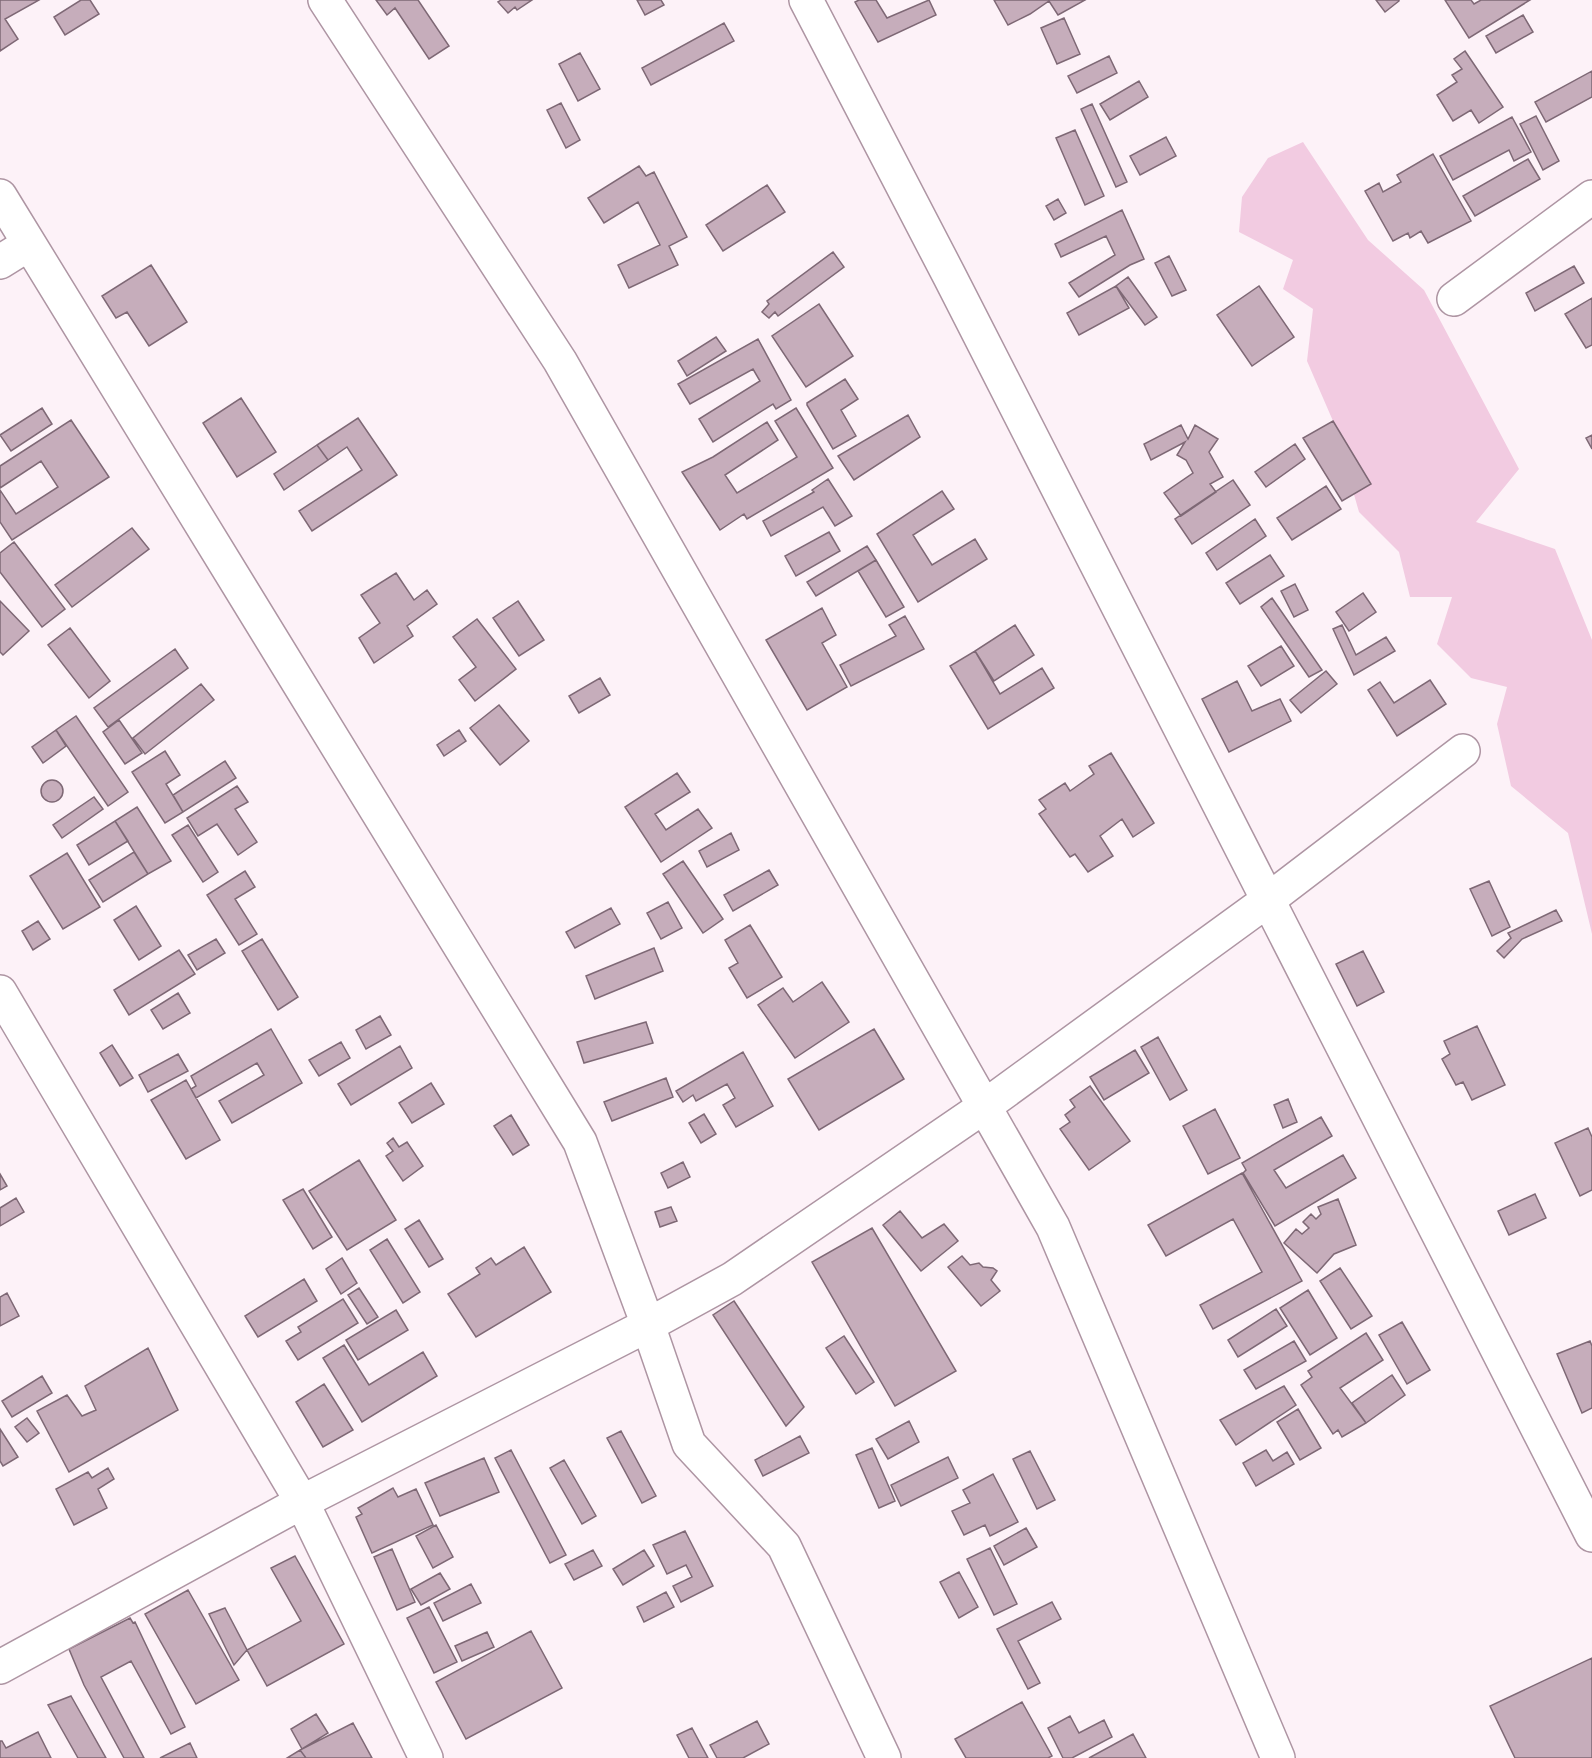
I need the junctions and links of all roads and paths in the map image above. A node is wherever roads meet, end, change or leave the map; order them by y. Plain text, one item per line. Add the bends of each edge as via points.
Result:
1 (325, 0) edge
2 (806, 0) edge
3 (0, 196) edge
4 (1592, 197) edge
5 (29, 244) junction
6 (0, 262) edge
7 (1454, 299) dead end
8 (1462, 751) dead end
9 (1268, 900) junction
10 (0, 992) edge
11 (985, 1106) junction
12 (648, 1325) junction
13 (302, 1502) junction
14 (1592, 1535) edge
15 (0, 1667) edge
16 (426, 1758) edge
17 (884, 1758) edge
18 (1278, 1758) edge

1 - 11 street via 560,361
2 - 9 street
3 - 5 street
4 - 7 street
5 - 6 street
5 - 12 street via 580,1142
8 - 9 street
9 - 11 street
9 - 14 street
10 - 13 street
11 - 12 street via 732,1279
11 - 18 street via 1053,1227
12 - 13 street
12 - 17 street via 689,1444 784,1546
13 - 15 street
13 - 16 street

